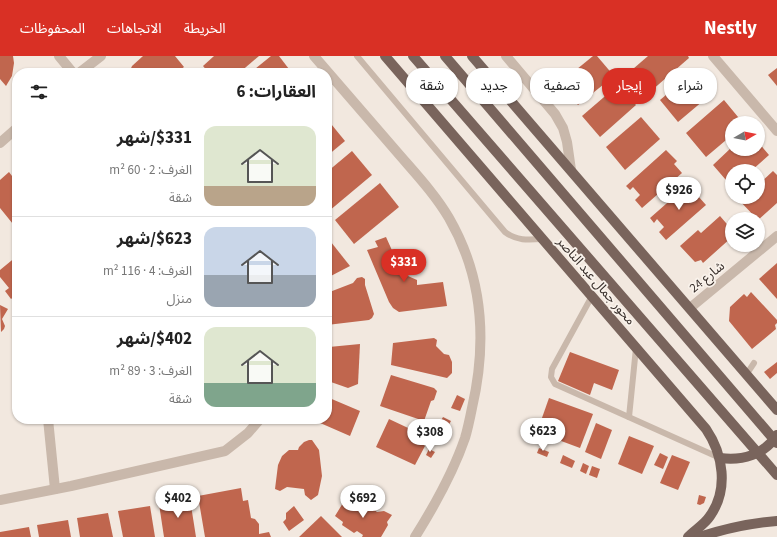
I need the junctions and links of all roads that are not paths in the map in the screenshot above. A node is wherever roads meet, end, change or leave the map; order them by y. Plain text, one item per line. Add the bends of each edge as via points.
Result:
1 (59, 56) edge
2 (101, 56) edge
3 (314, 56) edge
4 (357, 56) edge
5 (385, 56) edge
6 (413, 56) edge
7 (445, 56) edge
8 (472, 56) edge
9 (506, 56) edge
10 (713, 56) edge
11 (69, 68) edge
12 (85, 68) edge
13 (324, 68) edge
14 (332, 77) edge
15 (777, 131) edge
16 (12, 132) edge
17 (0, 143) edge
18 (571, 170) junction
19 (777, 236) edge
20 (543, 239) junction
21 (592, 296) junction
22 (690, 308) junction
23 (636, 348) junction
24 (754, 363) dead end
25 (746, 375) junction
26 (777, 410) edge
27 (630, 417) junction
28 (49, 424) edge
29 (256, 424) edge
30 (777, 435) edge
31 (777, 443) edge
32 (720, 458) junction
33 (777, 475) edge
34 (56, 489) junction
35 (0, 500) edge
36 (777, 522) edge
37 (415, 537) edge
38 (688, 537) edge
39 (699, 537) edge

1 - 11 street
2 - 12 street
3 - 13 street
4 - 20 lane via 505,232 521,240
5 - 20 main road, محور جمال عبد الناصر
6 - 33 main road
7 - 31 main road
8 - 18 main road
9 - 18 street via 555,114 563,128
10 - 15 street
14 - 37 street via 431,191 452,223 474,277 480,308 477,386 466,436 451,472
16 - 17 street
18 - 22 main road
19 - 22 street, شارع 24
20 - 21 main road, محور جمال عبد الناصر
21 - 23 main road, محور جمال عبد الناصر
21 - 27 lane via 552,369 552,377 555,384
22 - 25 main road
23 - 27 lane
23 - 32 main road, محور جمال عبد الناصر via 706,429
24 - 25 lane
25 - 26 main road
27 - 32 lane
28 - 34 street
29 - 34 street via 225,451
30 - 32 main road via 769,445 751,456 741,459
32 - 38 main road, محور جمال عبد الناصر via 722,481 716,505 710,516
34 - 35 street
36 - 39 main road via 722,530

